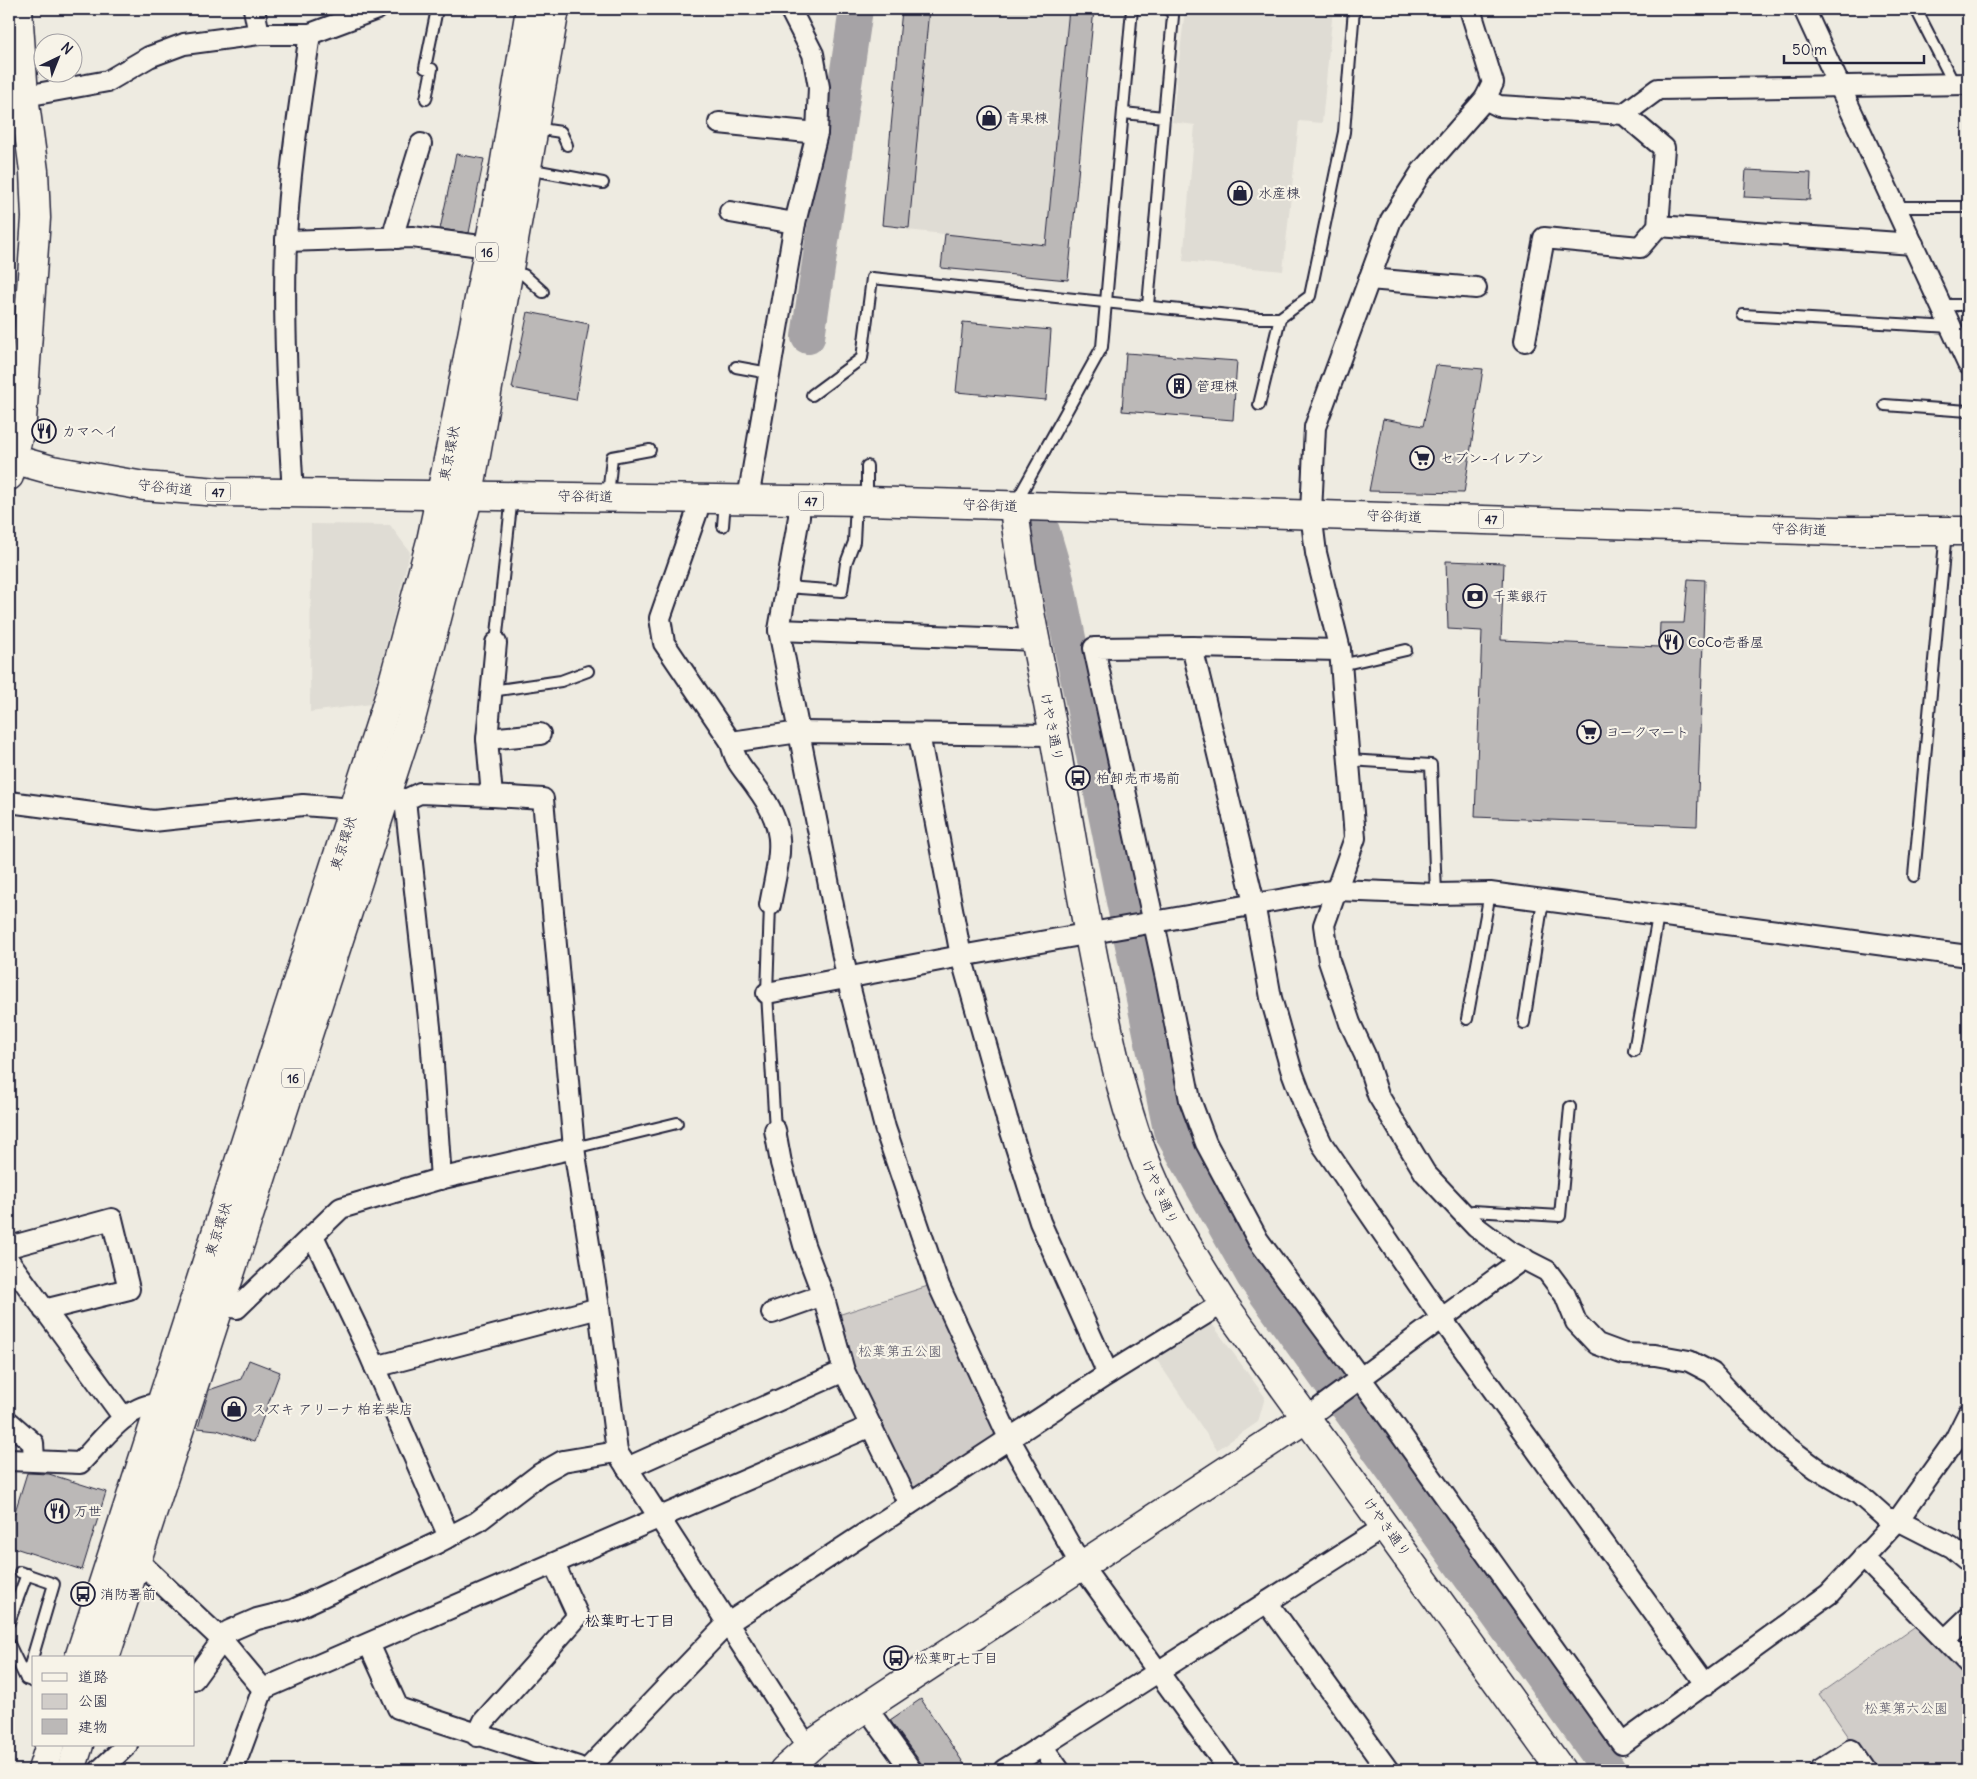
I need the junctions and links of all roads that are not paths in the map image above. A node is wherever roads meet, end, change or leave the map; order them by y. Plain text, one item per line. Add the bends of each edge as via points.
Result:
1 (18, 9) edge
2 (254, 9) edge
3 (437, 9) edge
4 (530, 9) edge
5 (556, 9) edge
6 (790, 9) edge
7 (1132, 9) edge
8 (1167, 9) edge
9 (1354, 9) edge
10 (1470, 9) edge
11 (1804, 9) edge
12 (1916, 9) edge
13 (371, 10) edge
14 (259, 34) junction
15 (310, 34) junction
16 (1961, 84) edge
17 (1840, 87) junction
18 (17, 97) edge
19 (426, 99) dead end
20 (1485, 99) junction
21 (1123, 113) junction
22 (1624, 114) junction
23 (1164, 117) junction
24 (720, 123) dead end
25 (533, 128) junction
26 (817, 133) junction
27 (422, 144) dead end
28 (567, 145) dead end
29 (526, 169) junction
30 (603, 182) dead end
31 (1896, 207) junction
32 (1968, 207) edge
33 (730, 212) dead end
34 (795, 223) junction
35 (1658, 226) junction
36 (397, 238) junction
37 (286, 241) junction
38 (1913, 244) junction
39 (488, 248) junction
40 (508, 270) junction
41 (1369, 279) junction
42 (1476, 288) dead end
43 (543, 292) dead end
44 (1106, 302) junction
45 (1941, 305) junction
46 (1968, 305) edge
47 (1148, 306) junction
48 (1743, 315) dead end
49 (1280, 318) junction
50 (1951, 327) junction
51 (1525, 340) dead end
52 (1968, 364) edge
53 (736, 367) dead end
54 (769, 373) junction
55 (816, 392) dead end
56 (1259, 405) dead end
57 (1885, 405) dead end
58 (1968, 411) edge
59 (650, 450) dead end
60 (10, 464) edge
61 (867, 466) dead end
62 (293, 494) junction
63 (441, 494) junction
64 (469, 494) junction
65 (512, 495) junction
66 (608, 497) junction
67 (698, 498) junction
68 (737, 499) junction
69 (799, 501) junction
70 (861, 501) junction
71 (1014, 506) junction
72 (1311, 513) junction
73 (723, 526) dead end
74 (1957, 531) edge
75 (786, 587) junction
76 (778, 630) junction
77 (1035, 640) junction
78 (496, 643) joint
79 (1192, 647) junction
80 (1406, 650) dead end
81 (1340, 657) junction
82 (588, 671) dead end
83 (491, 691) junction
84 (799, 732) junction
85 (540, 734) dead end
86 (919, 734) junction
87 (1054, 736) junction
88 (487, 739) junction
89 (731, 742) junction
90 (1348, 760) junction
91 (492, 796) junction
92 (396, 797) junction
93 (9, 802) edge
94 (354, 809) junction
95 (1914, 876) dead end
96 (1336, 890) junction
97 (1490, 893) junction
98 (1436, 894) junction
99 (1543, 900) junction
100 (1254, 903) junction
101 (770, 905) joint
102 (1658, 916) junction
103 (1153, 921) junction
104 (1088, 933) junction
105 (961, 956) junction
106 (1968, 956) edge
107 (847, 977) junction
108 (767, 993) junction
109 (1467, 1019) dead end
110 (1524, 1024) dead end
111 (1634, 1051) dead end
112 (1570, 1107) dead end
113 (677, 1123) dead end
114 (775, 1130) joint
115 (574, 1148) junction
116 (441, 1179) junction
117 (1467, 1217) junction
118 (313, 1236) junction
119 (9, 1247) edge
120 (1524, 1258) junction
121 (9, 1261) edge
122 (822, 1295) junction
123 (1223, 1303) junction
124 (219, 1304) junction
125 (599, 1308) junction
126 (44, 1310) junction
127 (772, 1313) dead end
128 (1442, 1319) junction
129 (375, 1367) junction
130 (844, 1371) junction
131 (1108, 1374) junction
132 (1357, 1382) junction
133 (161, 1404) junction
134 (1312, 1414) junction
135 (1968, 1414) edge
136 (124, 1418) junction
137 (9, 1422) edge
138 (871, 1426) junction
139 (1010, 1440) junction
140 (9, 1460) edge
141 (34, 1460) junction
142 (622, 1460) junction
143 (909, 1504) junction
144 (659, 1519) junction
145 (1898, 1520) junction
146 (1386, 1526) junction
147 (449, 1537) junction
148 (1863, 1557) junction
149 (136, 1559) junction
150 (1968, 1560) edge
151 (554, 1564) junction
152 (1081, 1565) junction
153 (1267, 1602) junction
154 (1968, 1618) edge
155 (9, 1622) edge
156 (728, 1623) junction
157 (222, 1640) junction
158 (1945, 1640) junction
159 (9, 1644) edge
160 (369, 1644) junction
161 (36, 1656) edge
162 (79, 1656) edge
163 (106, 1656) edge
164 (1968, 1664) edge
165 (1158, 1671) junction
166 (195, 1678) edge
167 (30, 1681) edge
168 (1706, 1686) junction
169 (263, 1689) junction
170 (866, 1707) junction
171 (477, 1736) junction
172 (50, 1746) edge
173 (79, 1746) edge
174 (126, 1746) edge
175 (1042, 1746) junction
176 (808, 1748) junction
177 (42, 1770) edge
178 (71, 1770) edge
179 (100, 1770) edge
180 (233, 1770) edge
181 (582, 1770) edge
182 (587, 1770) edge
183 (784, 1770) edge
184 (911, 1770) edge
185 (1004, 1770) edge
186 (1059, 1770) edge
187 (1229, 1770) edge
188 (1388, 1770) edge
189 (1561, 1770) edge
190 (1820, 1770) edge
191 (1865, 1770) edge

1 - 18 main road
2 - 14 street
3 - 19 lane via 425,68 432,69
4 - 39 main road, 東京環状 / 16
5 - 25 main road, 東京環状 / 16
6 - 26 street via 812,54 819,87
7 - 21 lane
8 - 23 lane via 1173,16
9 - 49 lane via 1344,132 1322,229 1317,270 1310,296
10 - 20 street via 1493,83
11 - 17 street
12 - 16 lane
13 - 15 street
14 - 15 street
14 - 18 street via 184,44 149,57 108,81
15 - 37 street via 295,136
16 - 17 street
17 - 22 street via 1658,89
17 - 31 street
18 - 60 main road via 34,171 36,218 22,420
20 - 22 street via 1499,106
20 - 41 street via 1422,171 1391,220
21 - 23 lane
21 - 44 lane
22 - 35 street via 1664,148
23 - 47 lane
24 - 26 street
25 - 28 lane via 561,132
25 - 29 main road, 東京環状 / 16
26 - 34 street
27 - 36 street via 395,228
29 - 30 lane
29 - 40 main road, 東京環状 / 16
31 - 32 lane
31 - 38 street
33 - 34 street
34 - 54 street
35 - 38 street
35 - 51 street via 1640,247 1544,238
36 - 37 street
36 - 39 street via 412,237
37 - 62 street via 287,398
38 - 45 street
39 - 63 main road, 東京環状 / 16
40 - 43 lane via 524,275
40 - 64 main road, 東京環状 / 16
41 - 42 street
41 - 72 street via 1315,427
44 - 47 lane
44 - 55 lane via 872,278 862,358
44 - 71 lane via 1102,347
45 - 46 lane
45 - 50 street
47 - 49 lane
48 - 50 lane
49 - 56 lane
50 - 52 street
53 - 54 lane
54 - 68 street
57 - 58 lane
59 - 66 lane via 612,457
60 - 62 main road, 守谷街道 / 47 via 180,490
61 - 70 lane
62 - 63 main road, 守谷街道 / 47
63 - 64 main road, 守谷街道 / 47
63 - 94 main road, 東京環状 / 16 via 389,697
64 - 65 main road, 守谷街道 / 47
64 - 92 main road, 東京環状 / 16 via 412,715
65 - 66 main road, 守谷街道 / 47
65 - 78 lane
66 - 67 main road, 守谷街道 / 47
67 - 68 main road, 守谷街道 / 47
67 - 89 street via 660,618 665,654
68 - 69 main road, 守谷街道 / 47
68 - 73 lane
69 - 70 main road, 守谷街道 / 47
69 - 75 street
70 - 71 main road, 守谷街道 / 47
70 - 75 lane via 842,591
71 - 72 main road, 守谷街道 / 47
71 - 77 main road, けやき通り
72 - 74 main road, 守谷街道 / 47 via 1837,531
72 - 81 street via 1316,553
74 - 95 lane
75 - 76 street
76 - 77 street
76 - 84 street
77 - 87 main road, けやき通り
78 - 83 street
79 - 81 street
79 - 100 street
79 - 103 street via 1094,648
80 - 81 lane
81 - 90 street
82 - 83 lane via 561,680
83 - 88 street
84 - 86 street
84 - 89 street
84 - 107 street
85 - 88 street
86 - 87 street
86 - 105 street
87 - 104 main road, けやき通り
88 - 91 street
89 - 101 street via 734,758 777,820 780,846
90 - 96 street via 1355,838
90 - 98 lane via 1431,765
91 - 92 street via 420,793
91 - 115 street via 543,799
92 - 116 street via 431,1036
92 - 124 main road, 東京環状 / 16
93 - 94 street via 154,821 303,804
94 - 133 main road, 東京環状 / 16
96 - 98 street
96 - 100 street
96 - 117 street via 1324,925 1329,961 1378,1095 1425,1173
97 - 98 street
97 - 99 street
97 - 109 lane
99 - 102 street
99 - 110 lane
100 - 103 street
100 - 128 street via 1271,998 1307,1112 1322,1144
101 - 108 lane
102 - 106 street
102 - 111 lane
103 - 104 street
103 - 132 street via 1190,1100 1206,1143 1258,1240
104 - 105 street
104 - 123 main road, けやき通り via 1115,1066 1129,1116 1150,1172 1178,1231
105 - 107 street
105 - 131 street via 1040,1222
107 - 108 street
107 - 139 street via 885,1128 939,1286
108 - 114 lane
112 - 117 lane via 1560,1216 1473,1211
113 - 115 lane
114 - 122 street via 804,1245
115 - 116 street
115 - 125 street
116 - 118 street via 341,1208
117 - 120 street via 1508,1251
118 - 124 street via 237,1308
118 - 129 street
119 - 126 street via 112,1219 129,1289
120 - 128 street
120 - 145 street via 1546,1271 1565,1295 1576,1322 1597,1344 1624,1354 1689,1361 1712,1373 1782,1443 1859,1494 1886,1518
121 - 126 street
122 - 127 street
122 - 130 street
123 - 131 street
123 - 134 main road, けやき通り
124 - 149 main road, 東京環状 / 16
125 - 129 street
125 - 142 street
126 - 136 street
128 - 132 street
128 - 168 street
129 - 147 street
130 - 138 street
130 - 142 street
131 - 139 street
132 - 134 street
132 - 168 street via 1622,1744
133 - 136 street via 149,1404
133 - 162 main road, 東京環状 / 16
134 - 146 main road, けやき通り
134 - 152 main road
135 - 145 street via 1955,1440
136 - 141 street via 80,1463
137 - 141 street via 33,1443
138 - 143 street
138 - 144 street
139 - 143 street
139 - 152 street
140 - 141 street
142 - 144 street
142 - 147 street via 563,1461 540,1474 477,1522
143 - 156 street
144 - 151 street
144 - 156 street
145 - 148 street
145 - 150 street via 1951,1547
146 - 153 street
146 - 189 main road, けやき通り
147 - 157 street via 293,1610 257,1619 229,1631
148 - 158 street
148 - 168 street via 1829,1594
149 - 157 street
149 - 163 main road, 東京環状 / 16
151 - 160 street
151 - 171 street via 578,1616 484,1721
152 - 165 street
152 - 170 main road
153 - 165 street
153 - 188 street
154 - 158 street
155 - 161 lane via 23,1573 54,1584
156 - 176 street
156 - 182 street
157 - 166 street
157 - 169 street
158 - 164 street
159 - 167 lane
160 - 169 street
160 - 171 street via 398,1708
165 - 175 street
165 - 187 street
169 - 180 street
170 - 176 main road
170 - 184 street
171 - 181 street
172 - 177 main road
173 - 178 main road
174 - 179 street
175 - 185 street
175 - 186 street
176 - 183 main road
190 - 191 street via 1851,1750

